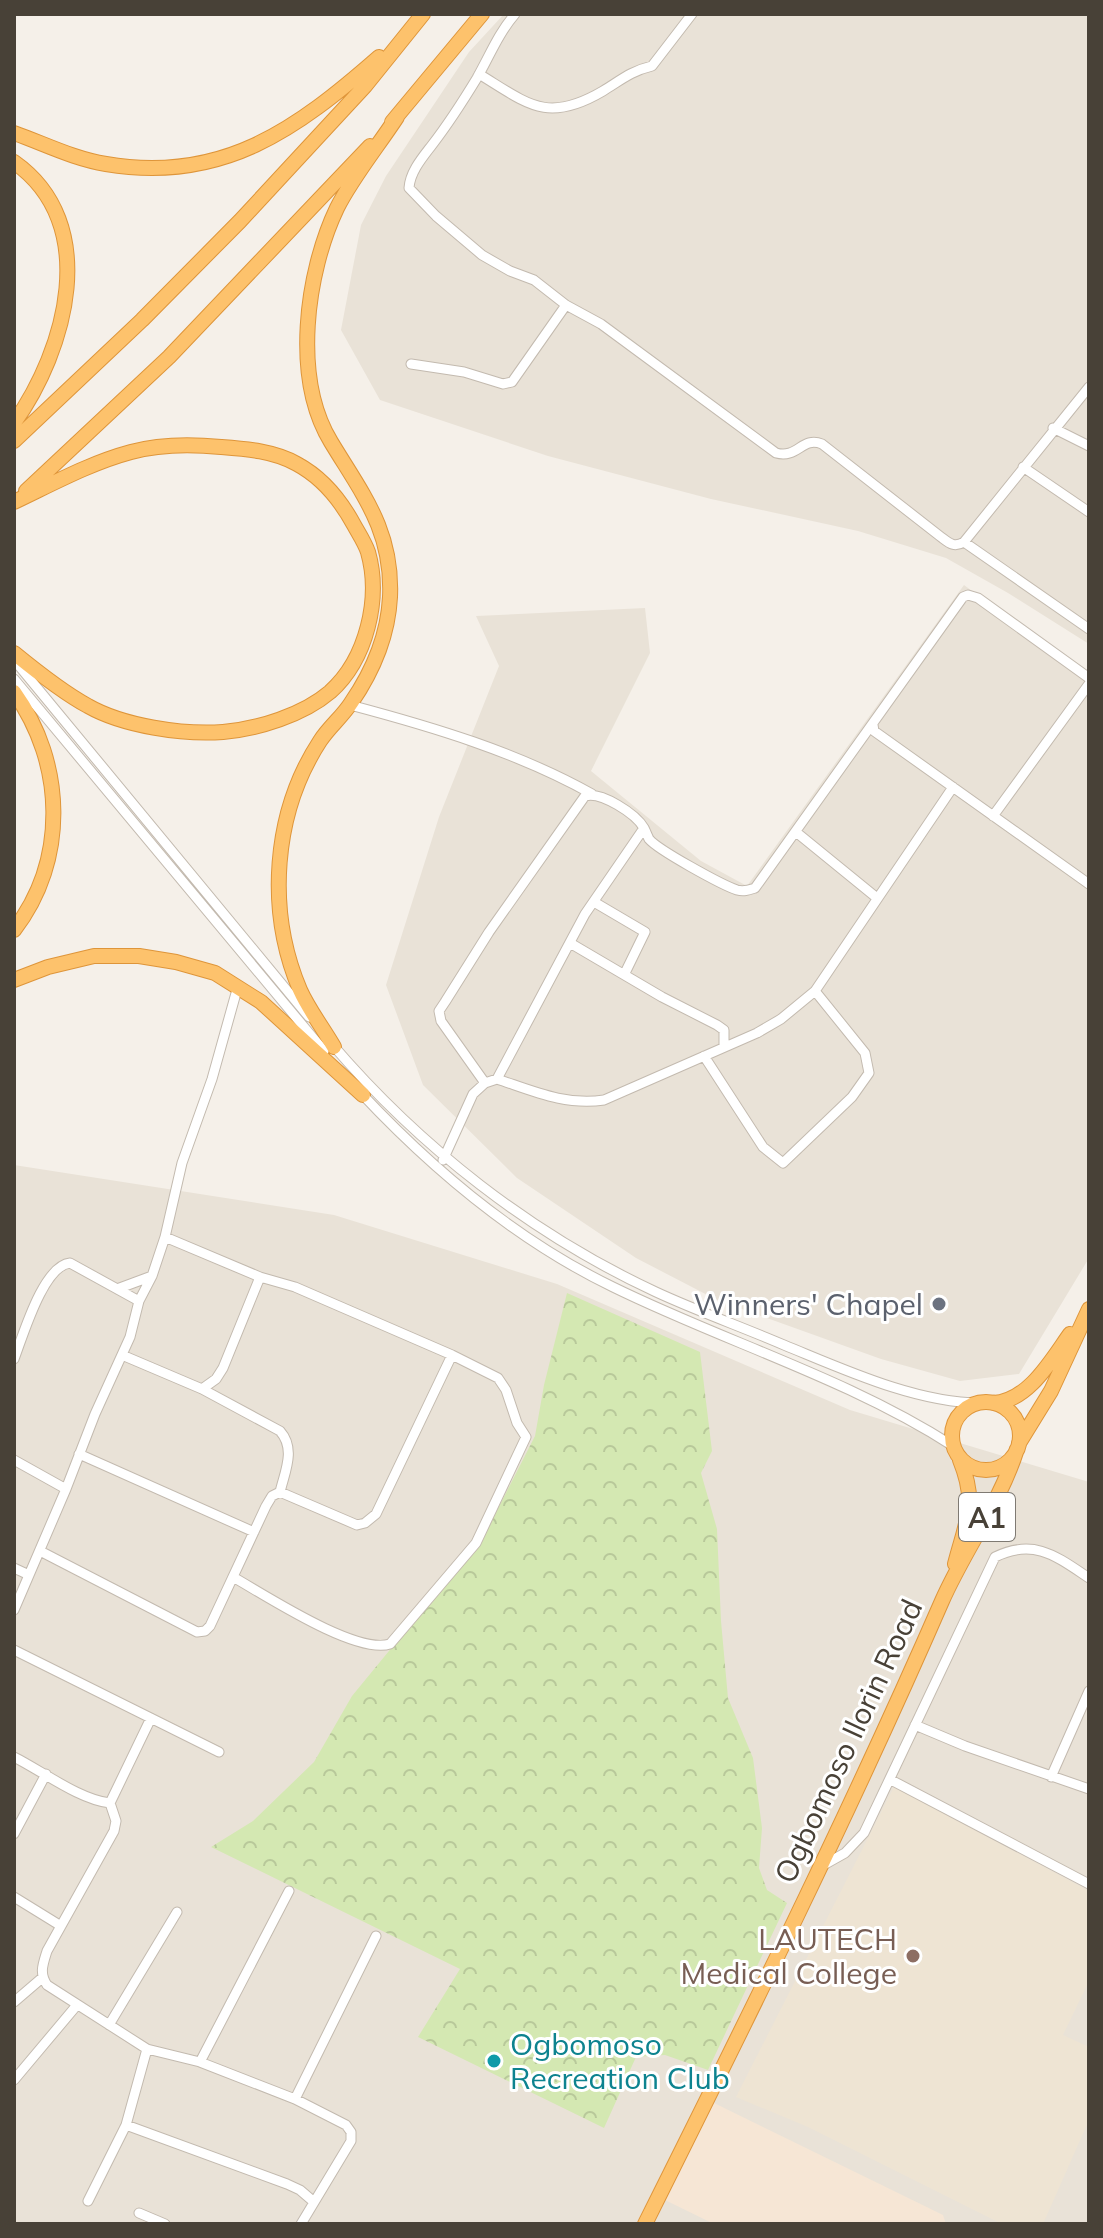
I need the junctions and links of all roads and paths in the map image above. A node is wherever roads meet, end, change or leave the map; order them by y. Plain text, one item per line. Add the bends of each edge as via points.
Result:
1 (423, 14) edge
2 (482, 14) edge
3 (515, 14) edge
4 (692, 14) edge
5 (409, 30) junction
6 (479, 74) junction
7 (397, 117) junction
8 (14, 133) edge
9 (14, 162) edge
10 (566, 305) junction
11 (411, 364) dead end
12 (1089, 387) edge
13 (14, 423) edge
14 (1053, 428) junction
15 (14, 441) edge
16 (1089, 446) edge
17 (1023, 467) junction
18 (14, 502) edge
19 (1089, 512) edge
20 (964, 542) junction
21 (1089, 629) edge
22 (14, 656) edge
23 (1089, 678) edge
24 (14, 679) edge
25 (1089, 684) edge
26 (14, 692) edge
27 (350, 705) junction
28 (873, 725) junction
29 (953, 787) junction
30 (592, 794) junction
31 (993, 816) junction
32 (644, 828) junction
33 (796, 832) junction
34 (1089, 884) edge
35 (877, 898) junction
36 (594, 902) junction
37 (14, 930) edge
38 (570, 943) junction
39 (625, 973) junction
40 (14, 980) edge
41 (238, 986) junction
42 (815, 991) junction
43 (334, 1047) junction
44 (724, 1047) junction
45 (704, 1056) junction
46 (497, 1079) junction
47 (485, 1083) junction
48 (363, 1095) junction
49 (445, 1156) junction
50 (440, 1169) junction
51 (165, 1237) junction
52 (600, 1263) junction
53 (152, 1276) junction
54 (592, 1276) junction
55 (260, 1277) junction
56 (117, 1289) junction
57 (139, 1301) junction
58 (694, 1306) junction
59 (1088, 1310) edge
60 (687, 1320) junction
61 (122, 1355) junction
62 (452, 1355) junction
63 (14, 1359) edge
64 (202, 1389) junction
65 (984, 1403) junction
66 (1018, 1446) junction
67 (956, 1451) junction
68 (79, 1454) junction
69 (14, 1460) edge
70 (66, 1489) junction
71 (280, 1492) junction
72 (254, 1532) junction
73 (40, 1551) junction
74 (14, 1568) edge
75 (29, 1575) junction
76 (233, 1577) junction
77 (1089, 1578) edge
78 (950, 1582) junction
79 (14, 1610) edge
80 (14, 1650) edge
81 (1089, 1691) edge
82 (151, 1718) junction
83 (915, 1725) junction
84 (219, 1752) dead end
85 (14, 1757) edge
86 (46, 1774) junction
87 (1051, 1777) junction
88 (891, 1780) junction
89 (1089, 1789) edge
90 (110, 1803) junction
91 (14, 1834) edge
92 (819, 1868) junction
93 (1089, 1884) edge
94 (289, 1891) dead end
95 (14, 1897) edge
96 (177, 1912) dead end
97 (61, 1926) junction
98 (376, 1936) dead end
99 (42, 1978) junction
100 (14, 2002) edge
101 (77, 2005) junction
102 (109, 2025) junction
103 (147, 2049) junction
104 (200, 2062) junction
105 (14, 2080) edge
106 (295, 2099) junction
107 (126, 2125) junction
108 (88, 2201) dead end
109 (314, 2202) junction
110 (139, 2213) dead end
111 (165, 2224) edge
112 (301, 2224) edge
113 (645, 2224) edge

1 - 5 highway
2 - 7 highway
3 - 6 street
4 - 6 street via 652,66 557,109 529,105
5 - 8 highway via 331,98 276,137 207,162 174,167 106,164
5 - 15 highway via 365,86 240,221
6 - 10 street via 409,179 409,188 482,255 534,280
7 - 18 highway via 169,357
7 - 27 highway via 337,208 317,267 306,328 313,395 328,439 378,520 390,574 380,649
9 - 13 highway via 44,191 61,223 69,279 43,375
10 - 11 street via 512,382
10 - 20 street via 623,340 776,453 785,456 807,443 822,444 952,545
12 - 14 street
14 - 16 street
14 - 17 street
17 - 19 street
17 - 20 street
18 - 22 highway via 131,452 190,444 270,453 298,464 341,501 367,549 373,576 368,626 331,691 250,728 202,733 117,717 88,707
20 - 21 street
22 - 43 street
23 - 28 street via 968,595
24 - 48 street
25 - 31 street
26 - 37 highway via 42,746 55,803 45,874
27 - 30 street via 516,758
27 - 43 highway via 321,740 293,792 278,872 284,938 300,991
28 - 29 street via 874,731
28 - 33 street
29 - 31 street
29 - 35 street
30 - 32 street via 638,819
30 - 47 street via 585,796 497,920 439,1011
31 - 34 street
32 - 33 street via 658,846 746,891 755,888
32 - 36 street
33 - 35 street
35 - 42 street
36 - 38 street
36 - 39 street via 645,932
38 - 39 street
38 - 46 street
39 - 44 street via 724,1030
40 - 41 highway via 94,956 139,956 189,965
41 - 48 highway
41 - 51 street via 182,1163
42 - 44 street via 781,1019
42 - 45 street via 865,1053 869,1073 852,1097 783,1163 763,1147
43 - 49 street
44 - 45 street
45 - 46 street via 623,1093 586,1103 563,1101
46 - 47 street
47 - 49 street via 473,1094
48 - 50 street
49 - 50 street
49 - 52 street via 524,1217
50 - 54 street via 527,1237
51 - 53 street
51 - 55 street
52 - 54 street
52 - 58 street
53 - 56 street
53 - 57 street
54 - 60 street
55 - 62 street
55 - 64 street via 223,1368
56 - 57 street
56 - 63 street via 64,1264 38,1297
57 - 61 street
58 - 60 street
58 - 65 street via 895,1386 959,1403
59 - 65 highway, A1 via 1028,1386 1005,1401
59 - 66 highway, A1 via 1051,1391
60 - 67 street via 882,1405
61 - 64 street
61 - 68 street
62 - 71 street via 376,1514 365,1523 357,1525
62 - 76 street via 498,1378 526,1437 476,1543 397,1639 374,1647 332,1632
64 - 71 street via 288,1440
65 - 66 highway via 1013,1416
65 - 67 highway via 969,1407 954,1423
66 - 67 highway via 1011,1459 990,1470 967,1465
66 - 78 highway, A1 via 994,1505
67 - 78 highway, A1 via 971,1500
68 - 70 street
68 - 72 street
69 - 70 street
70 - 73 street
71 - 72 street via 272,1496
72 - 76 street
73 - 75 street
73 - 76 street via 197,1632 210,1626
74 - 75 street
75 - 79 street
77 - 83 street via 1038,1551 1020,1547 995,1557
78 - 92 highway, Ogbomoso Ilorin Road / A1
80 - 82 street
81 - 87 street
82 - 84 street
82 - 90 street
83 - 87 street
83 - 88 street
85 - 86 street
86 - 90 street
86 - 91 street
87 - 89 street
88 - 92 street via 864,1833 845,1853
88 - 93 street
90 - 97 street via 114,1831
92 - 113 highway, Ogbomoso Ilorin Road / A1
94 - 104 street
95 - 97 street
96 - 102 street
97 - 99 street via 47,1951
98 - 106 street
99 - 100 street
99 - 101 street
101 - 102 street
101 - 105 street
102 - 103 street
103 - 104 street
103 - 107 street
104 - 106 street
106 - 109 street via 351,2132 351,2141
107 - 108 street
107 - 109 street via 287,2184
109 - 112 street
110 - 111 street

